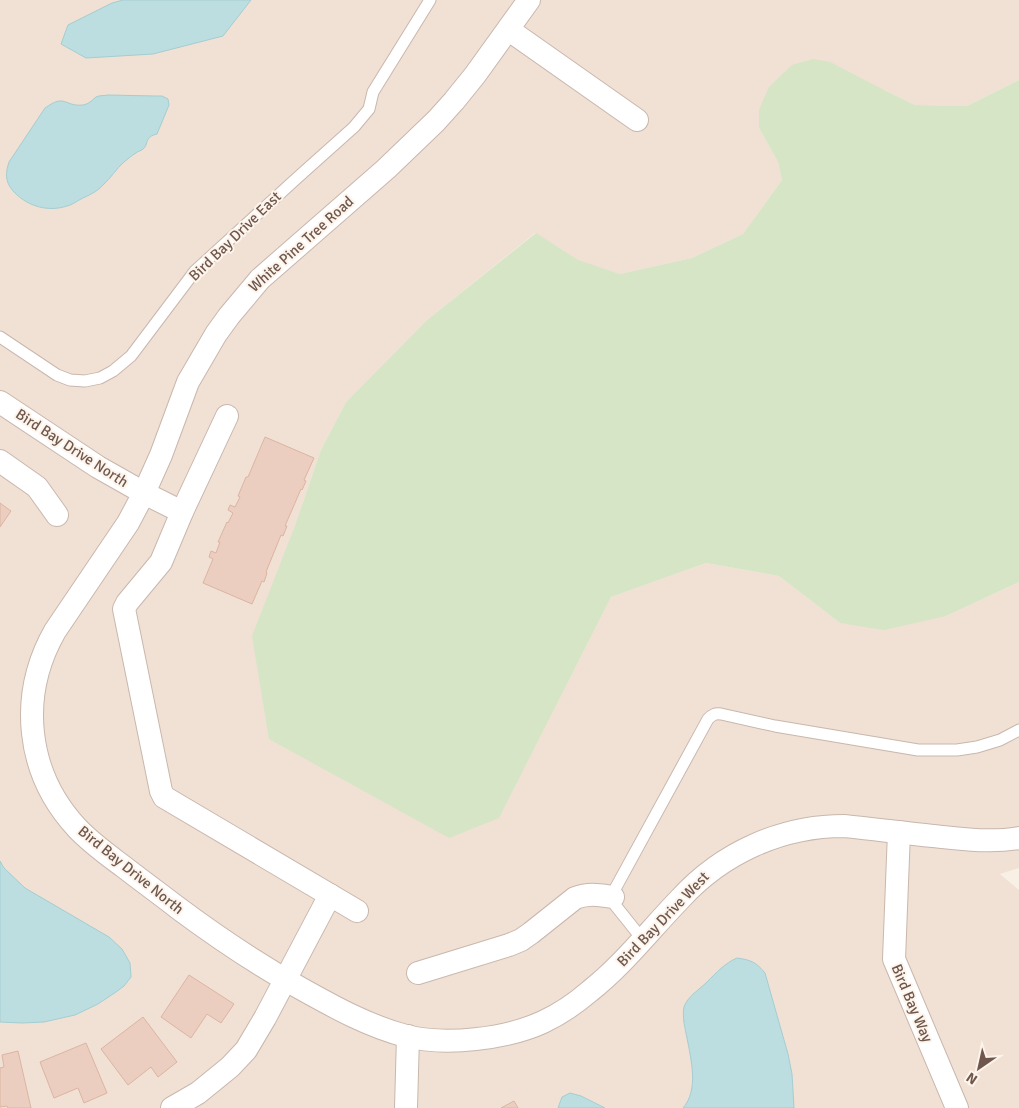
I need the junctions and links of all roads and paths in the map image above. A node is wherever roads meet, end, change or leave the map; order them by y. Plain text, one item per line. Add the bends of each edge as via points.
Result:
1 (430, 0) edge
2 (529, 0) edge
3 (509, 30) junction
4 (637, 120) dead end
5 (0, 337) edge
6 (0, 402) edge
7 (227, 416) dead end
8 (0, 461) edge
9 (144, 493) junction
10 (182, 512) junction
11 (57, 515) dead end
12 (1019, 730) edge
13 (899, 832) junction
14 (1019, 838) edge
15 (330, 895) junction
16 (613, 897) junction
17 (357, 911) dead end
18 (643, 940) junction
19 (418, 972) dead end
20 (285, 980) junction
21 (408, 1036) junction
22 (172, 1108) edge
23 (406, 1108) edge
24 (957, 1108) edge

1 - 5 lane, Bird Bay Drive East via 373,92 369,109 354,127 195,271 131,356 113,371 100,378 70,380 57,375
2 - 3 street, White Pine Tree Road
3 - 4 street
3 - 9 street, White Pine Tree Road via 436,121 260,279 229,316 188,382
6 - 9 street, Bird Bay Drive North via 98,467
7 - 10 street
8 - 11 street via 37,487
9 - 10 street, Bird Bay Drive North
9 - 20 street, Bird Bay Drive North via 44,652 32,701 36,753 54,798 94,844 193,919
10 - 15 street via 160,562 124,609 161,791 164,797
12 - 16 lane via 977,747 918,750 716,714 708,719
13 - 14 street, Bird Bay Drive West via 989,840
13 - 18 street, Bird Bay Drive West via 827,826 759,842 719,864 699,880
13 - 24 street, Bird Bay Way via 894,959
15 - 17 street
15 - 20 street
16 - 18 lane via 615,905
16 - 19 street via 582,895 521,940
18 - 21 street, Bird Bay Drive West via 594,989 542,1022 503,1034 456,1041
20 - 21 street, Bird Bay Drive North via 353,1016
20 - 22 street via 239,1058 198,1093
21 - 23 street

